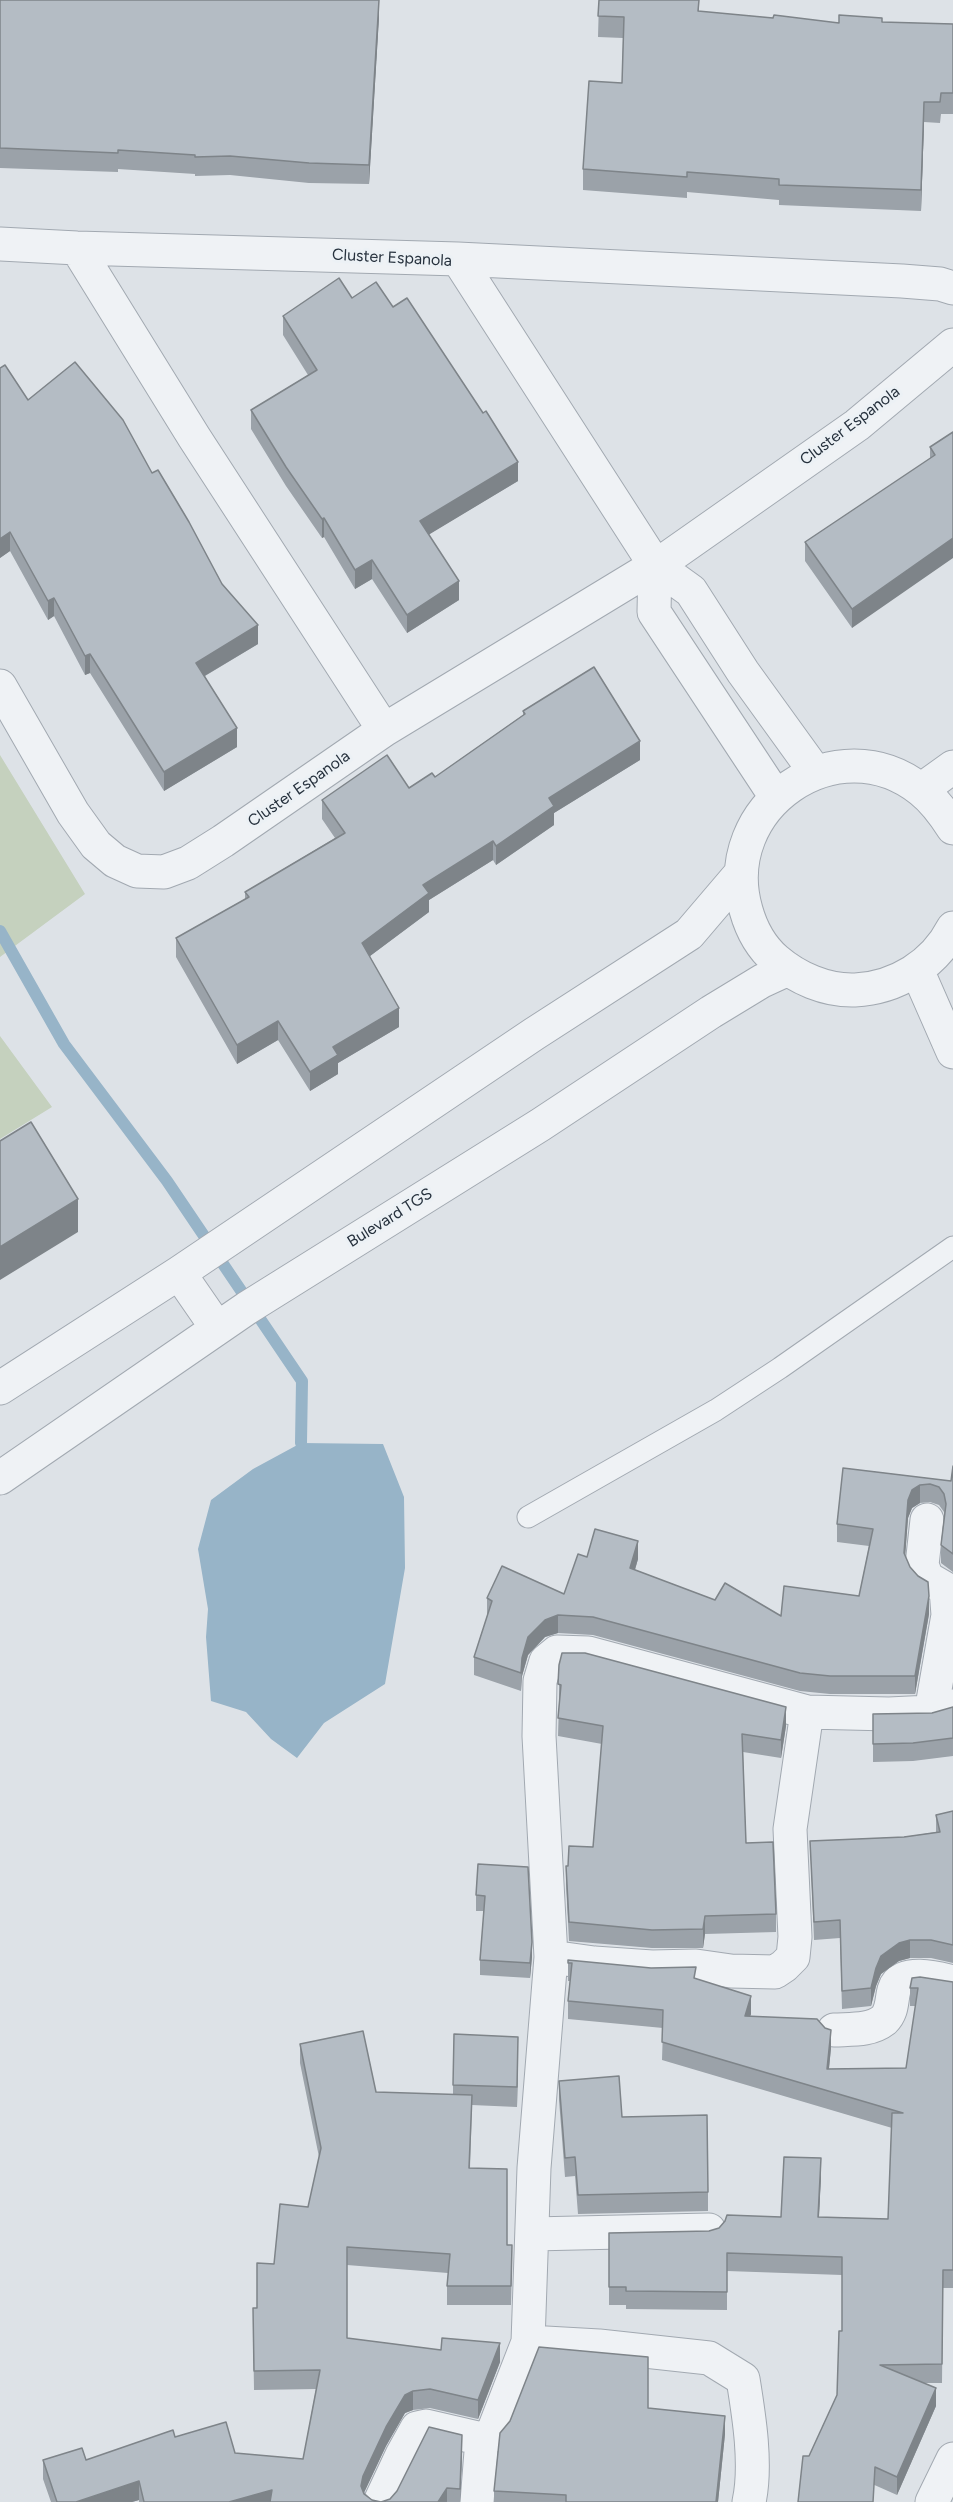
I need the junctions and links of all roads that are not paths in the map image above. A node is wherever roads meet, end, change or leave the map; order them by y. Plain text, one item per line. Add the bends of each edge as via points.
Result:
1 (0, 244) edge
2 (77, 248) junction
3 (458, 259) junction
4 (953, 288) edge
5 (953, 345) edge
6 (655, 565) junction
7 (0, 686) edge
8 (384, 730) junction
9 (953, 767) edge
10 (816, 773) junction
11 (921, 790) junction
12 (776, 797) junction
13 (953, 828) edge
14 (741, 873) junction
15 (953, 928) edge
16 (788, 969) junction
17 (916, 970) junction
18 (953, 1052) edge
19 (953, 1247) edge
20 (188, 1267) junction
21 (217, 1328) junction
22 (0, 1388) edge
23 (0, 1478) edge
24 (528, 1517) dead end
25 (927, 1520) dead end
26 (942, 1709) edge
27 (807, 1712) junction
28 (551, 1957) junction
29 (953, 1982) edge
30 (834, 2030) dead end
31 (709, 2230) edge
32 (533, 2234) junction
33 (528, 2342) junction
34 (482, 2439) junction
35 (953, 2459) edge
36 (380, 2502) edge
37 (477, 2502) edge
38 (749, 2502) edge
39 (933, 2502) edge

1 - 2 street, Cluster Espanola
2 - 3 street, Cluster Espanola
2 - 8 street
3 - 4 street via 902,281
3 - 6 street, Cluster Espanola
5 - 6 street, Cluster Espanola via 857,425
6 - 8 street, Cluster Espanola
6 - 10 street, Cluster Espanola via 692,591 743,672
6 - 12 street via 654,612
7 - 8 street, Cluster Espanola via 90,837 115,861 137,871 164,872 188,862
9 - 11 street
10 - 11 street via 834,768 871,768
10 - 12 street
11 - 13 street
12 - 14 street via 754,824
14 - 16 street via 741,895 757,937 770,955
14 - 20 street via 689,934
15 - 17 street via 933,956
16 - 17 street via 829,987 852,990 875,988
16 - 21 street, Bulevard TGS via 711,1012 597,1089
17 - 18 street
19 - 24 lane via 716,1410
20 - 21 street
20 - 22 street
21 - 23 street, Bulevard TGS
25 - 26 street via 922,1565 927,1578 946,1589 948,1599
26 - 27 street
27 - 28 street via 790,1829 795,1936 792,1957 784,1966 775,1972 696,1966 652,1968
27 - 28 street via 588,1653 557,1652 546,1662 540,1681 539,1736
28 - 32 street via 534,2168
29 - 30 street via 937,1977 905,1978 894,1988 891,2011 884,2019 867,2028
31 - 32 street
32 - 33 street
33 - 34 street via 493,2432
33 - 38 street via 709,2358 743,2379 752,2487
34 - 36 street via 426,2426 417,2428
34 - 37 street
35 - 39 street

